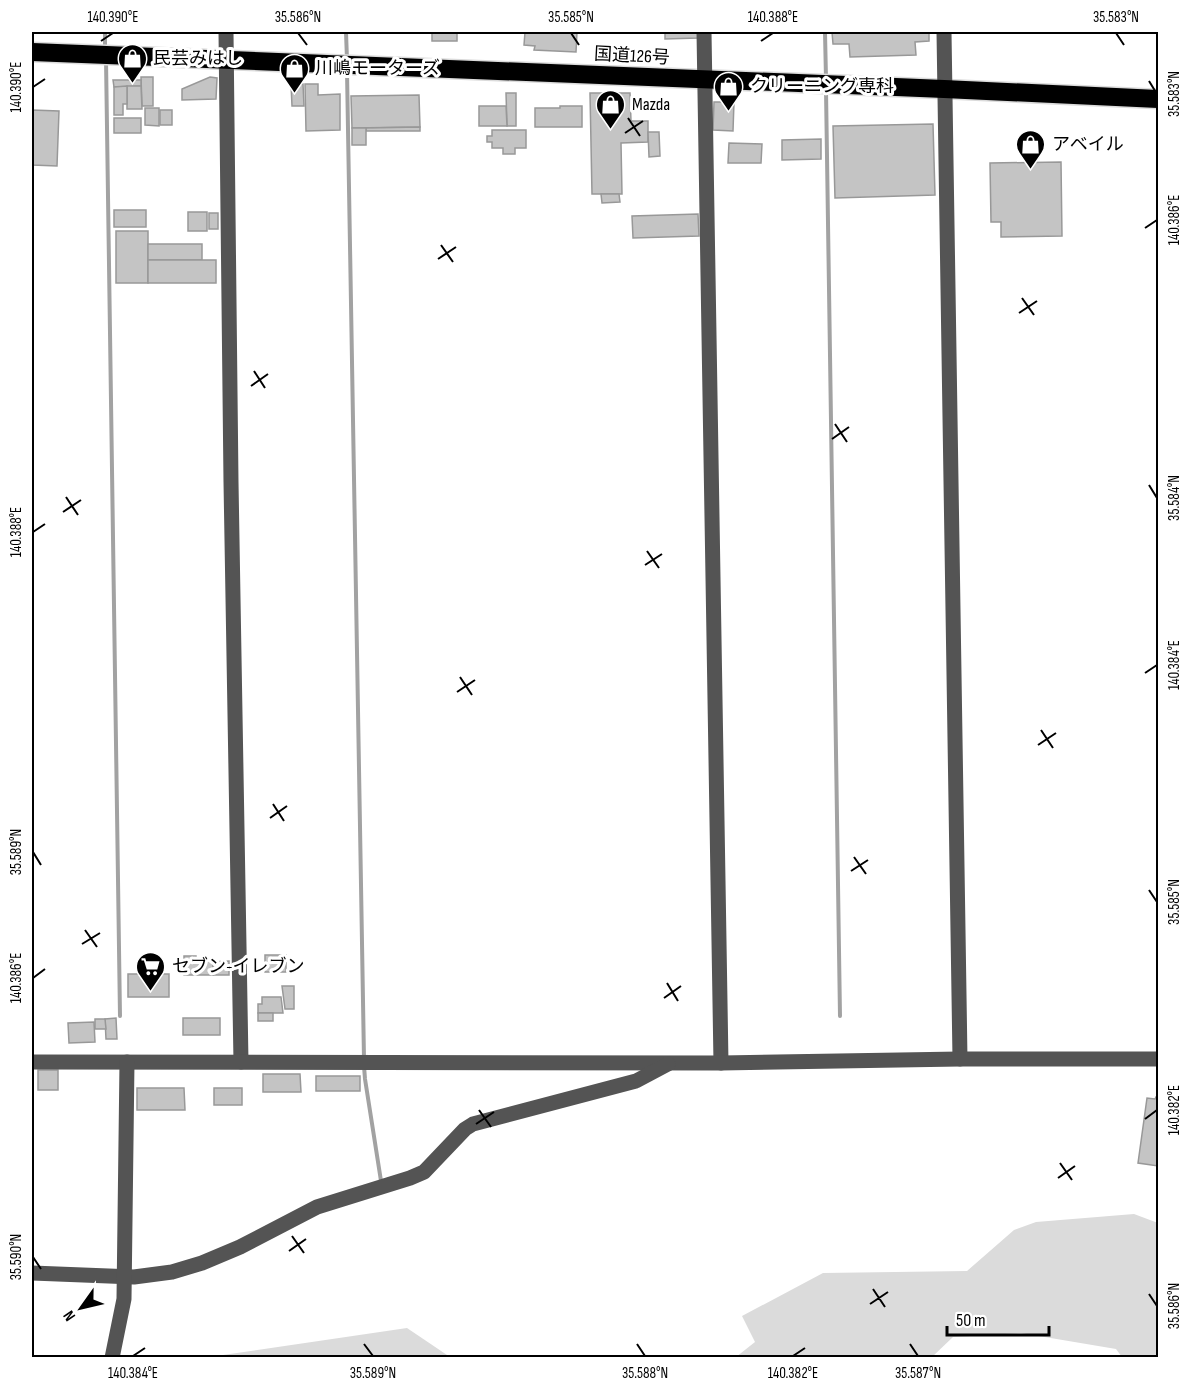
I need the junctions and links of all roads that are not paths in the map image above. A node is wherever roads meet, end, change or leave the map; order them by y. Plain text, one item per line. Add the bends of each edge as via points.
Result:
1 (226, 32) edge
2 (704, 32) edge
3 (944, 32) edge
4 (32, 52) edge
5 (226, 59) junction
6 (705, 80) junction
7 (944, 89) junction
8 (1158, 99) edge
9 (960, 1059) junction
10 (1158, 1059) edge
11 (32, 1062) edge
12 (127, 1062) junction
13 (241, 1062) junction
14 (668, 1063) junction
15 (720, 1063) junction
16 (32, 1273) edge
17 (124, 1277) junction
18 (112, 1358) edge

1 - 5 street
2 - 6 street
3 - 7 street
4 - 5 highway, 国道126号
5 - 6 highway, 国道126号
5 - 13 street
6 - 7 highway, 国道126号
6 - 15 street
7 - 8 highway, 国道126号
7 - 9 street
9 - 10 street
9 - 15 street
11 - 12 street
12 - 13 street
12 - 17 street
13 - 14 street
14 - 15 street
14 - 17 street via 636,1081 473,1124 424,1172 317,1207 202,1263 172,1272
16 - 17 street
17 - 18 street via 124,1299

